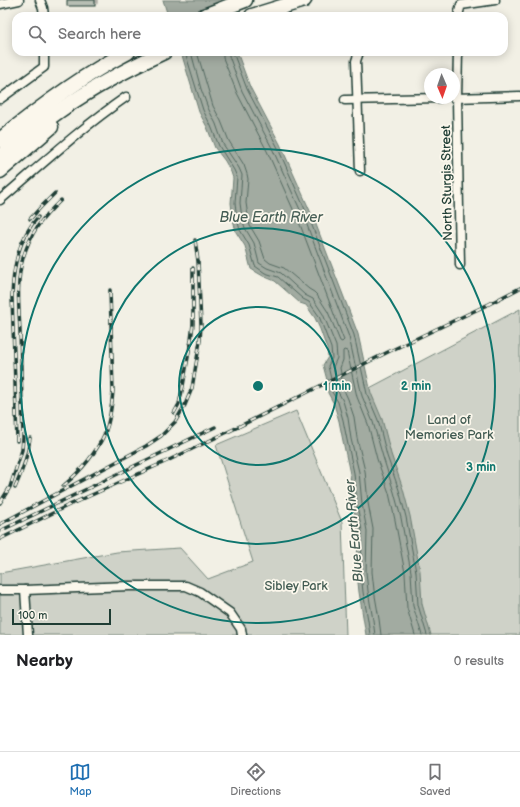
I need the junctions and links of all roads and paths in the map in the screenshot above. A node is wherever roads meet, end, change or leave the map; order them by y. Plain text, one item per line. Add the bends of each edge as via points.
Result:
1 (19, 0) edge
2 (40, 0) edge
3 (245, 0) edge
4 (304, 0) edge
5 (495, 0) edge
6 (0, 4) edge
7 (44, 12) edge
8 (214, 12) edge
9 (265, 12) edge
10 (459, 12) edge
11 (44, 56) edge
12 (120, 56) edge
13 (155, 56) edge
14 (357, 56) edge
15 (458, 56) edge
16 (457, 68) edge
17 (86, 76) junction
18 (114, 77) junction
19 (520, 96) edge
20 (126, 97) dead end
21 (424, 98) edge
22 (460, 98) edge
23 (0, 99) edge
24 (345, 100) dead end
25 (357, 100) junction
26 (455, 104) edge
27 (0, 127) edge
28 (0, 140) edge
29 (0, 156) edge
30 (0, 171) edge
31 (360, 171) dead end
32 (0, 200) edge
33 (460, 265) dead end
34 (0, 590) edge
35 (25, 590) junction
36 (28, 635) edge
37 (242, 635) edge

1 - 6 street
2 - 7 street
3 - 8 highway
4 - 9 highway
5 - 10 street via 461,5
11 - 23 street via 44,68
12 - 17 highway
13 - 18 highway
14 - 25 street
15 - 16 street, North Sturgis Street
17 - 27 highway via 40,100
17 - 28 highway
18 - 29 highway via 60,110
18 - 30 highway
19 - 22 street
20 - 32 street via 79,132
21 - 25 street
24 - 25 street
25 - 31 street
26 - 33 street, North Sturgis Street
34 - 35 street
35 - 36 street
35 - 37 street via 186,586 200,592 230,613

